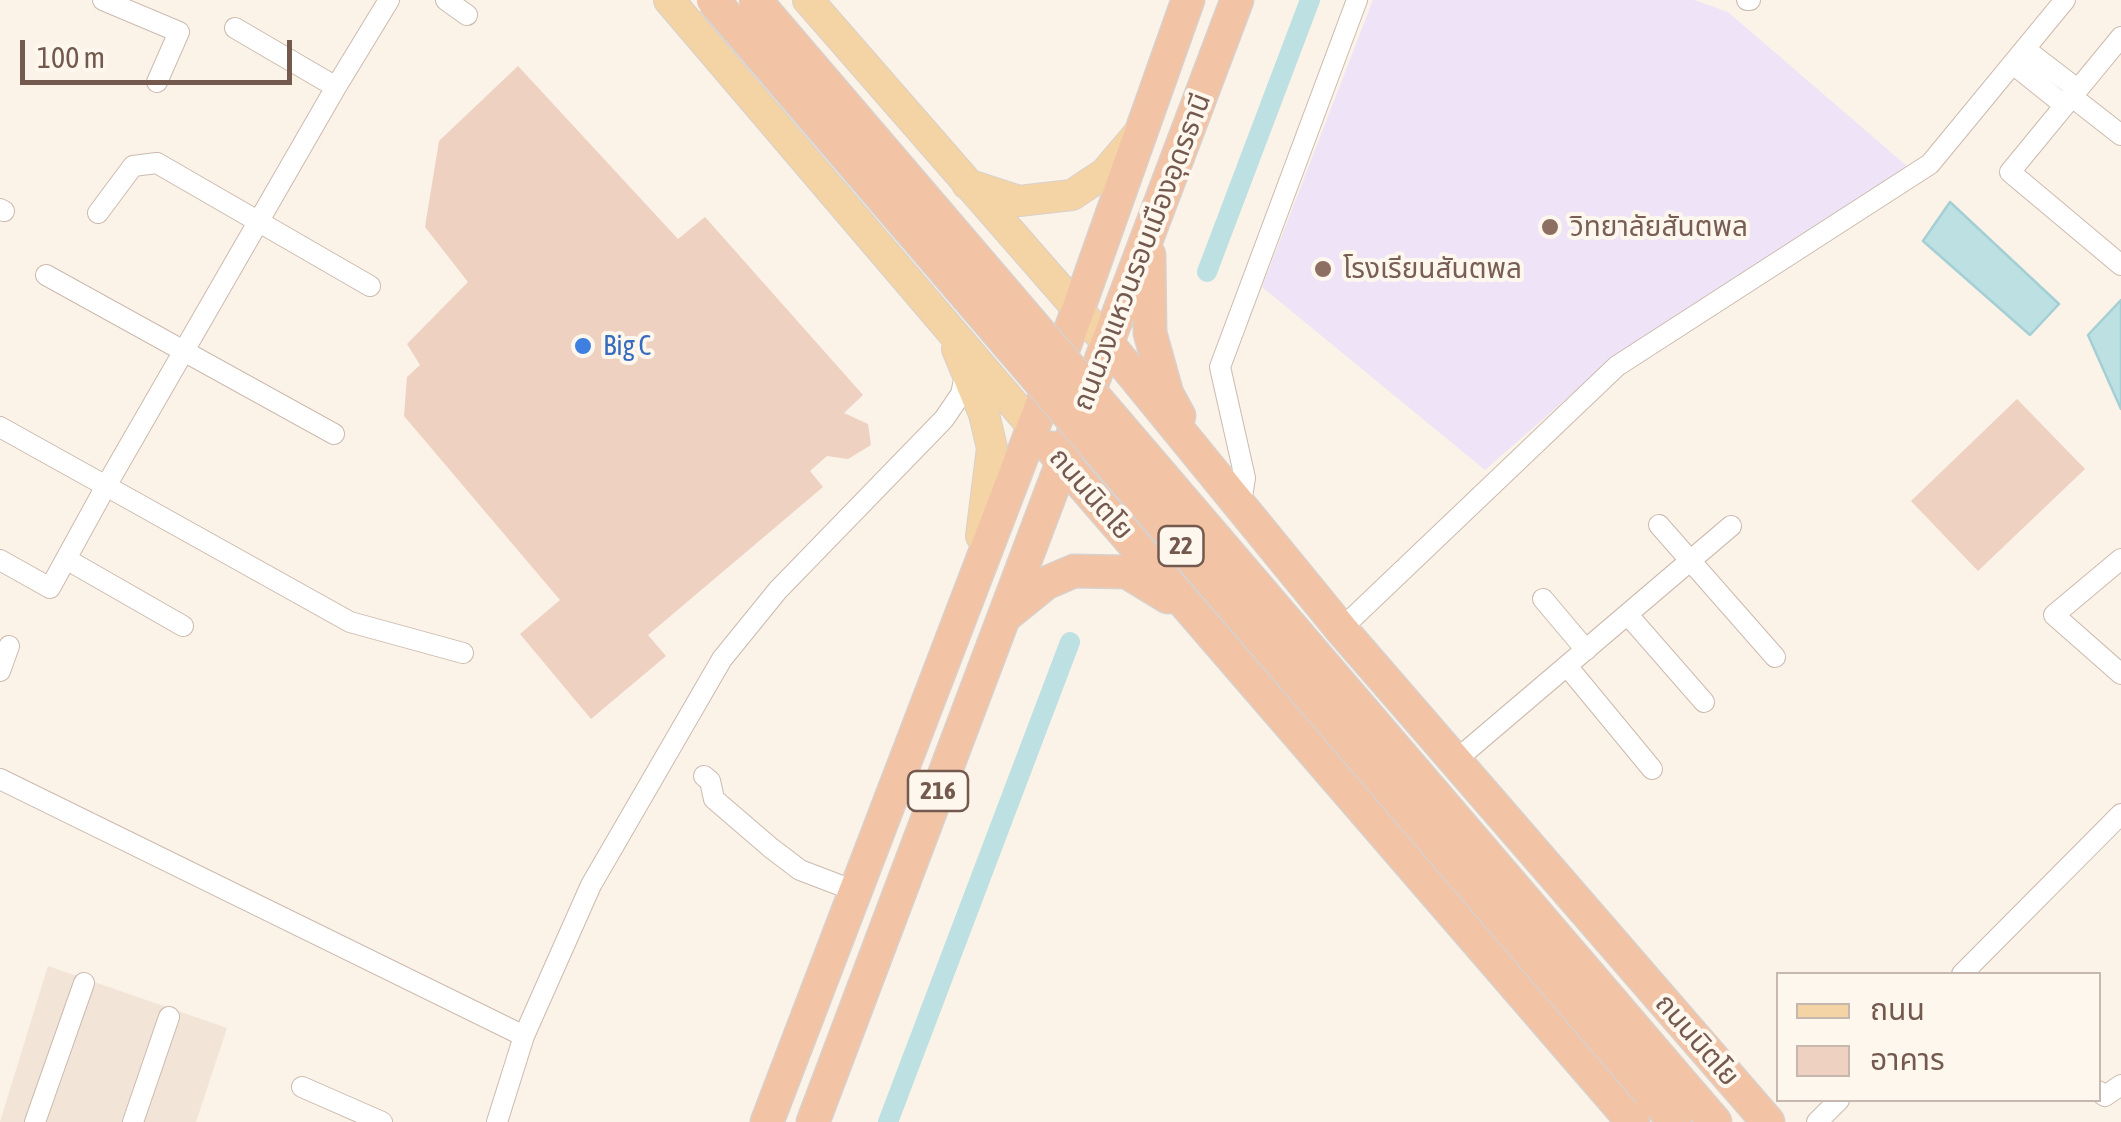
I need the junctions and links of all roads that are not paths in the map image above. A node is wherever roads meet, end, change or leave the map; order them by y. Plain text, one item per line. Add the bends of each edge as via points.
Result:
1 (103, 0) edge
2 (389, 0) edge
3 (446, 0) edge
4 (669, 0) edge
5 (713, 0) edge
6 (755, 0) edge
7 (808, 0) edge
8 (1188, 0) edge
9 (1236, 0) edge
10 (1357, 0) edge
11 (2064, 0) edge
12 (468, 15) dead end
13 (235, 28) dead end
14 (2121, 37) edge
15 (2019, 57) junction
16 (156, 82) dead end
17 (336, 87) junction
18 (2071, 97) junction
19 (1143, 128) junction
20 (2121, 135) edge
21 (964, 183) junction
22 (98, 213) dead end
23 (260, 220) junction
24 (1149, 238) junction
25 (884, 246) junction
26 (2121, 265) edge
27 (46, 275) dead end
28 (370, 286) dead end
29 (1078, 310) junction
30 (948, 323) junction
31 (1108, 344) junction
32 (184, 352) junction
33 (966, 371) junction
34 (1032, 426) junction
35 (0, 427) edge
36 (334, 434) dead end
37 (1062, 462) junction
38 (1212, 477) junction
39 (106, 486) junction
40 (1240, 509) junction
41 (1658, 524) dead end
42 (1731, 526) dead end
43 (66, 558) junction
44 (2121, 559) edge
45 (0, 560) edge
46 (1690, 561) junction
47 (968, 597) junction
48 (1543, 599) dead end
49 (1186, 603) junction
50 (1628, 614) junction
51 (1004, 617) junction
52 (183, 626) dead end
53 (1342, 630) junction
54 (9, 646) dead end
55 (1586, 650) junction
56 (463, 653) dead end
57 (1775, 657) dead end
58 (1567, 666) junction
59 (0, 671) edge
60 (2121, 674) edge
61 (1704, 702) dead end
62 (1456, 760) junction
63 (1652, 769) dead end
64 (704, 776) dead end
65 (0, 779) edge
66 (2121, 814) edge
67 (855, 891) junction
68 (1966, 972) edge
69 (84, 983) dead end
70 (169, 1017) dead end
71 (524, 1036) junction
72 (1661, 1082) junction
73 (302, 1087) dead end
74 (1837, 1102) edge
75 (35, 1122) edge
76 (133, 1122) edge
77 (382, 1122) edge
78 (497, 1122) edge
79 (766, 1122) edge
80 (813, 1122) edge
81 (1633, 1122) edge
82 (1675, 1122) edge
83 (1715, 1122) edge
84 (1768, 1122) edge
85 (1817, 1122) edge

1 - 16 street via 179,32
2 - 17 street
3 - 12 street
4 - 25 main road, ถนนนิตโย / 22
5 - 72 highway, ถนนนิตโย / 22, bridge
6 - 72 highway, ถนนนิตโย / 22, bridge
7 - 21 main road, ถนนนิตโย / 22
8 - 19 highway, ถนนวงแหวนรอบเมืองอุดรธานี / 216
9 - 24 highway, ถนนวงแหวนรอบเมืองอุดรธานี / 216
10 - 40 street via 1220,367 1245,478
11 - 15 street
13 - 17 street
14 - 18 street
15 - 18 street
15 - 53 street via 1930,164 1617,366
17 - 23 street
18 - 20 street
18 - 26 street via 2010,172
19 - 21 main road via 1105,173 1072,195 1019,201
19 - 29 highway, ถนนวงแหวนรอบเมืองอุดรธานี / 216
21 - 25 main road via 957,212 937,233 910,246
21 - 29 main road, ถนนนิตโย / 22
22 - 23 street via 142,161
23 - 28 street
23 - 32 street
24 - 31 highway, ถนนวงแหวนรอบเมืองอุดรธานี / 216
24 - 38 highway via 1154,348 1167,394
25 - 30 main road, ถนนนิตโย / 22
27 - 32 street
29 - 31 main road, ถนนนิตโย / 22
29 - 34 highway, ถนนวงแหวนรอบเมืองอุดรธานี / 216
30 - 33 main road
30 - 34 main road, ถนนนิตโย / 22
31 - 37 highway, ถนนวงแหวนรอบเมืองอุดรธานี / 216
31 - 38 highway, ถนนนิตโย / 22
32 - 36 street
32 - 39 street
33 - 47 main road via 984,414 993,464
33 - 71 street via 962,394 944,419 778,590 722,659 590,885
34 - 37 highway, ถนนนิตโย / 22
34 - 47 highway, ถนนวงแหวนรอบเมืองอุดรธานี / 216
35 - 39 street
37 - 49 highway, ถนนนิตโย / 22
37 - 51 highway, ถนนวงแหวนรอบเมืองอุดรธานี / 216
38 - 40 highway, ถนนนิตโย / 22
39 - 43 street
39 - 56 street via 350,622
40 - 49 highway via 1206,517 1176,544 1170,565
40 - 53 highway, ถนนนิตโย / 22
41 - 46 street
42 - 46 street
43 - 45 street via 50,588
43 - 52 street
44 - 60 street via 2054,616
46 - 50 street
46 - 57 street
47 - 67 highway, ถนนวงแหวนรอบเมืองอุดรธานี / 216
48 - 55 street
49 - 51 highway via 1128,572 1074,570
49 - 81 highway, ถนนนิตโย / 22
50 - 55 street
50 - 61 street
51 - 80 highway, ถนนวงแหวนรอบเมืองอุดรธานี / 216
53 - 62 highway, ถนนนิตโย / 22
54 - 59 street
55 - 58 street
58 - 62 street
58 - 63 street
62 - 84 highway, ถนนนิตโย / 22
64 - 67 street via 714,799 770,848 800,870
65 - 71 street
66 - 68 street
67 - 79 highway, ถนนวงแหวนรอบเมืองอุดรธานี / 216
69 - 75 street
70 - 76 street
71 - 78 street
72 - 82 highway, ถนนนิตโย / 22
72 - 83 highway, ถนนนิตโย / 22
73 - 77 street
74 - 85 street

